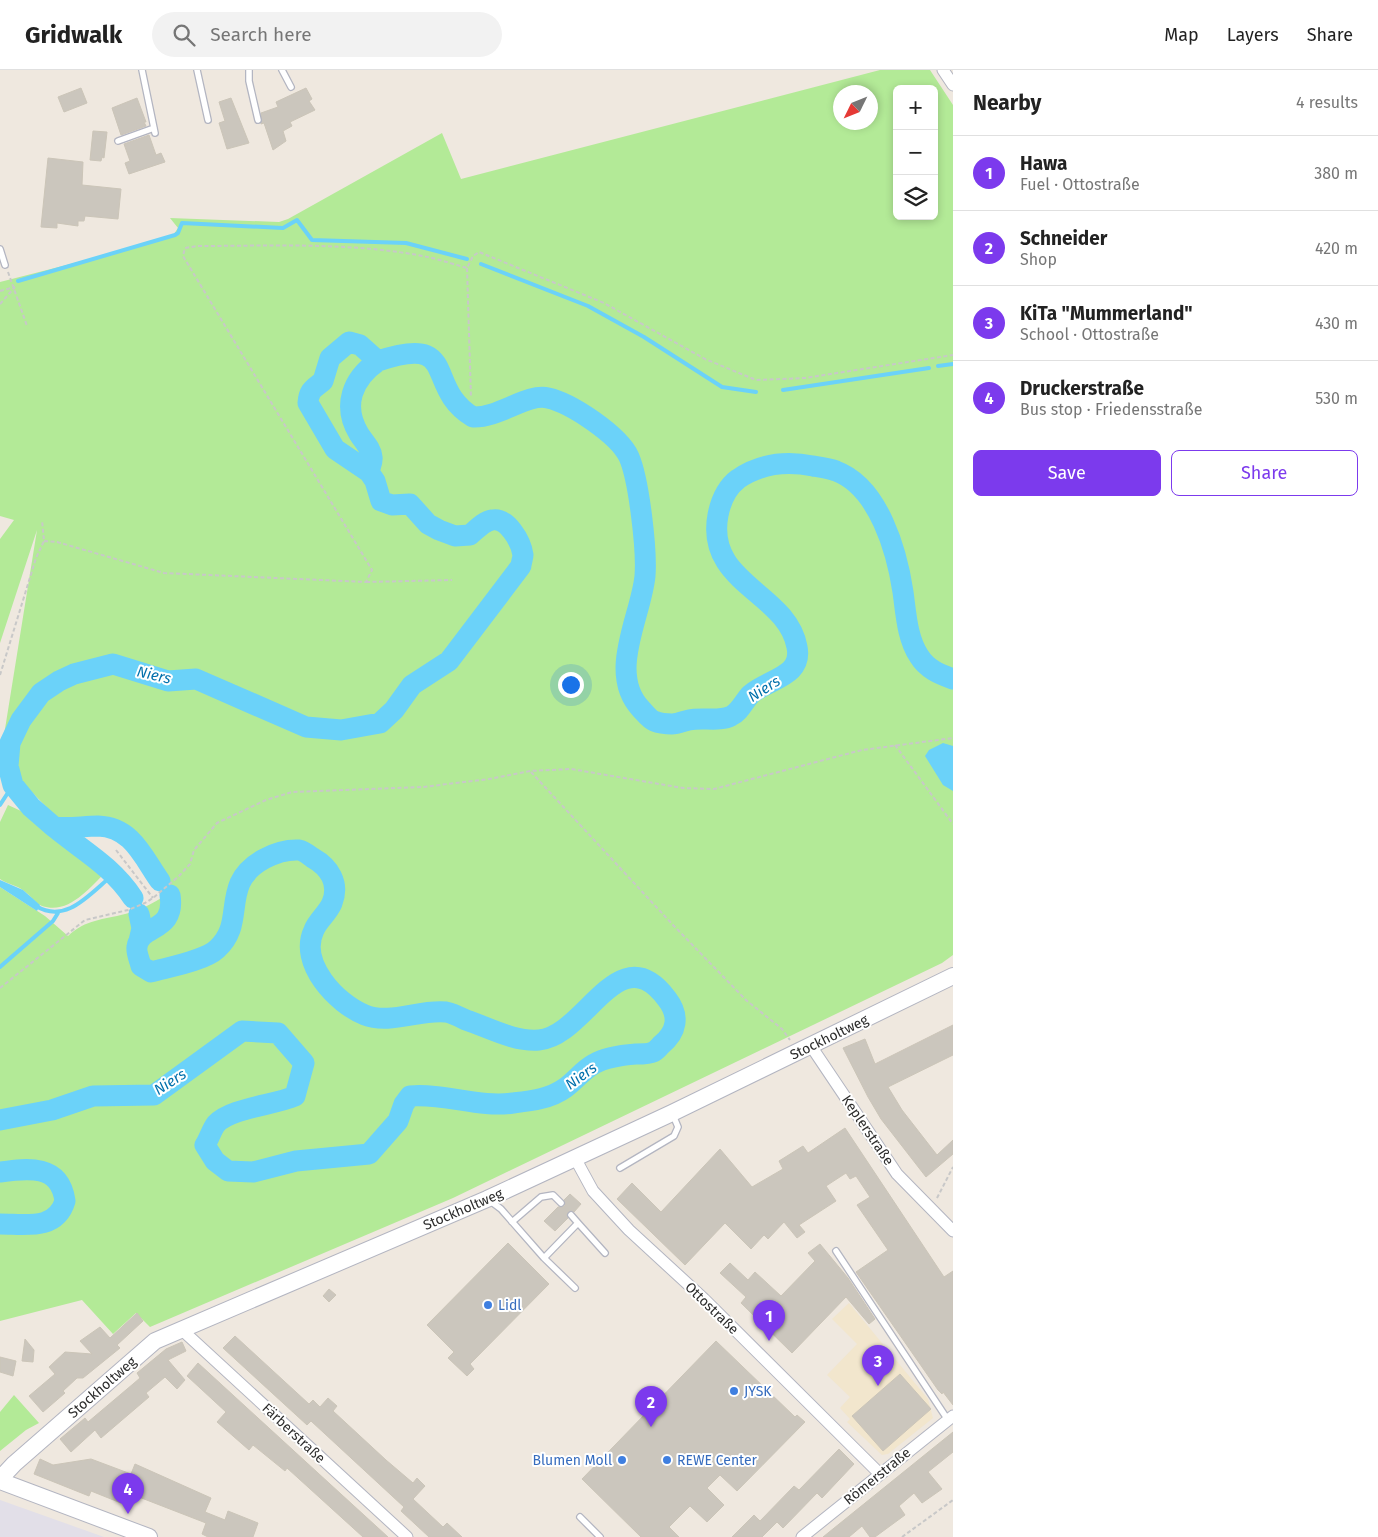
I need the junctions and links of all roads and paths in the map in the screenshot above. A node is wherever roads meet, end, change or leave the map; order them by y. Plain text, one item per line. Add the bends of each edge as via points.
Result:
1 (142, 70) edge
2 (197, 70) edge
3 (249, 70) edge
4 (282, 70) edge
5 (943, 70) edge
6 (953, 86) edge
7 (291, 87) dead end
8 (208, 120) dead end
9 (258, 120) dead end
10 (118, 141) dead end
11 (0, 249) edge
12 (5, 265) joint
13 (468, 268) junction
14 (15, 287) junction
15 (0, 291) edge
16 (0, 304) edge
17 (27, 326) dead end
18 (953, 355) edge
19 (470, 398) dead end
20 (42, 520) dead end
21 (44, 541) junction
22 (452, 580) dead end
23 (366, 582) junction
24 (0, 675) edge
25 (953, 738) edge
26 (895, 745) junction
27 (530, 771) junction
28 (953, 824) edge
29 (116, 850) dead end
30 (153, 898) junction
31 (953, 976) edge
32 (0, 988) edge
33 (804, 1049) junction
34 (672, 1113) junction
35 (575, 1158) junction
36 (953, 1167) edge
37 (620, 1168) dead end
38 (487, 1199) junction
39 (561, 1203) dead end
40 (931, 1210) junction
41 (571, 1215) dead end
42 (512, 1222) junction
43 (578, 1223) junction
44 (953, 1231) edge
45 (836, 1251) dead end
46 (605, 1253) dead end
47 (544, 1258) junction
48 (574, 1288) dead end
49 (181, 1329) junction
50 (951, 1418) edge
51 (880, 1474) junction
52 (0, 1480) edge
53 (953, 1500) edge
54 (580, 1517) dead end
55 (149, 1537) edge
56 (407, 1537) edge
57 (600, 1537) edge
58 (802, 1537) edge
59 (902, 1537) edge

1 - 10 lane via 155,131
2 - 8 lane
3 - 9 lane
4 - 7 lane
5 - 6 street
11 - 12 lane
12 - 14 path
13 - 18 path via 473,256 479,252 604,303 705,359 756,380 805,378
13 - 19 path
13 - 23 path via 415,255 286,246 197,246 186,248 182,256 372,570
14 - 15 path
14 - 16 path
14 - 17 path
20 - 21 path
21 - 23 path via 164,573
21 - 24 path
22 - 23 path
25 - 26 path
26 - 27 path via 862,750 714,789 683,788 571,769
26 - 28 path
27 - 30 path via 422,787 292,792 266,800 217,823 194,850 190,864
27 - 33 path via 746,1000
29 - 30 path
30 - 32 path via 128,910 85,920
31 - 33 main road, Stockholtweg
33 - 34 main road, Stockholtweg
33 - 40 street, Keplerstraße via 898,1174
34 - 35 main road, Stockholtweg
34 - 37 lane via 678,1127 674,1136
35 - 38 main road, Stockholtweg
35 - 51 street, Ottostraße via 593,1191 629,1230 704,1299
36 - 40 path
38 - 42 lane
38 - 49 main road, Stockholtweg
39 - 42 lane via 553,1195 541,1197
40 - 44 street, Keplerstraße
41 - 43 lane
42 - 47 lane
43 - 46 lane
43 - 47 lane
45 - 50 lane
47 - 48 lane
49 - 52 main road, Stockholtweg via 155,1341 14,1464
49 - 56 street, Färberstraße
50 - 51 street, Römerstraße
51 - 58 street, Römerstraße
52 - 55 main road
53 - 59 path
54 - 57 lane

